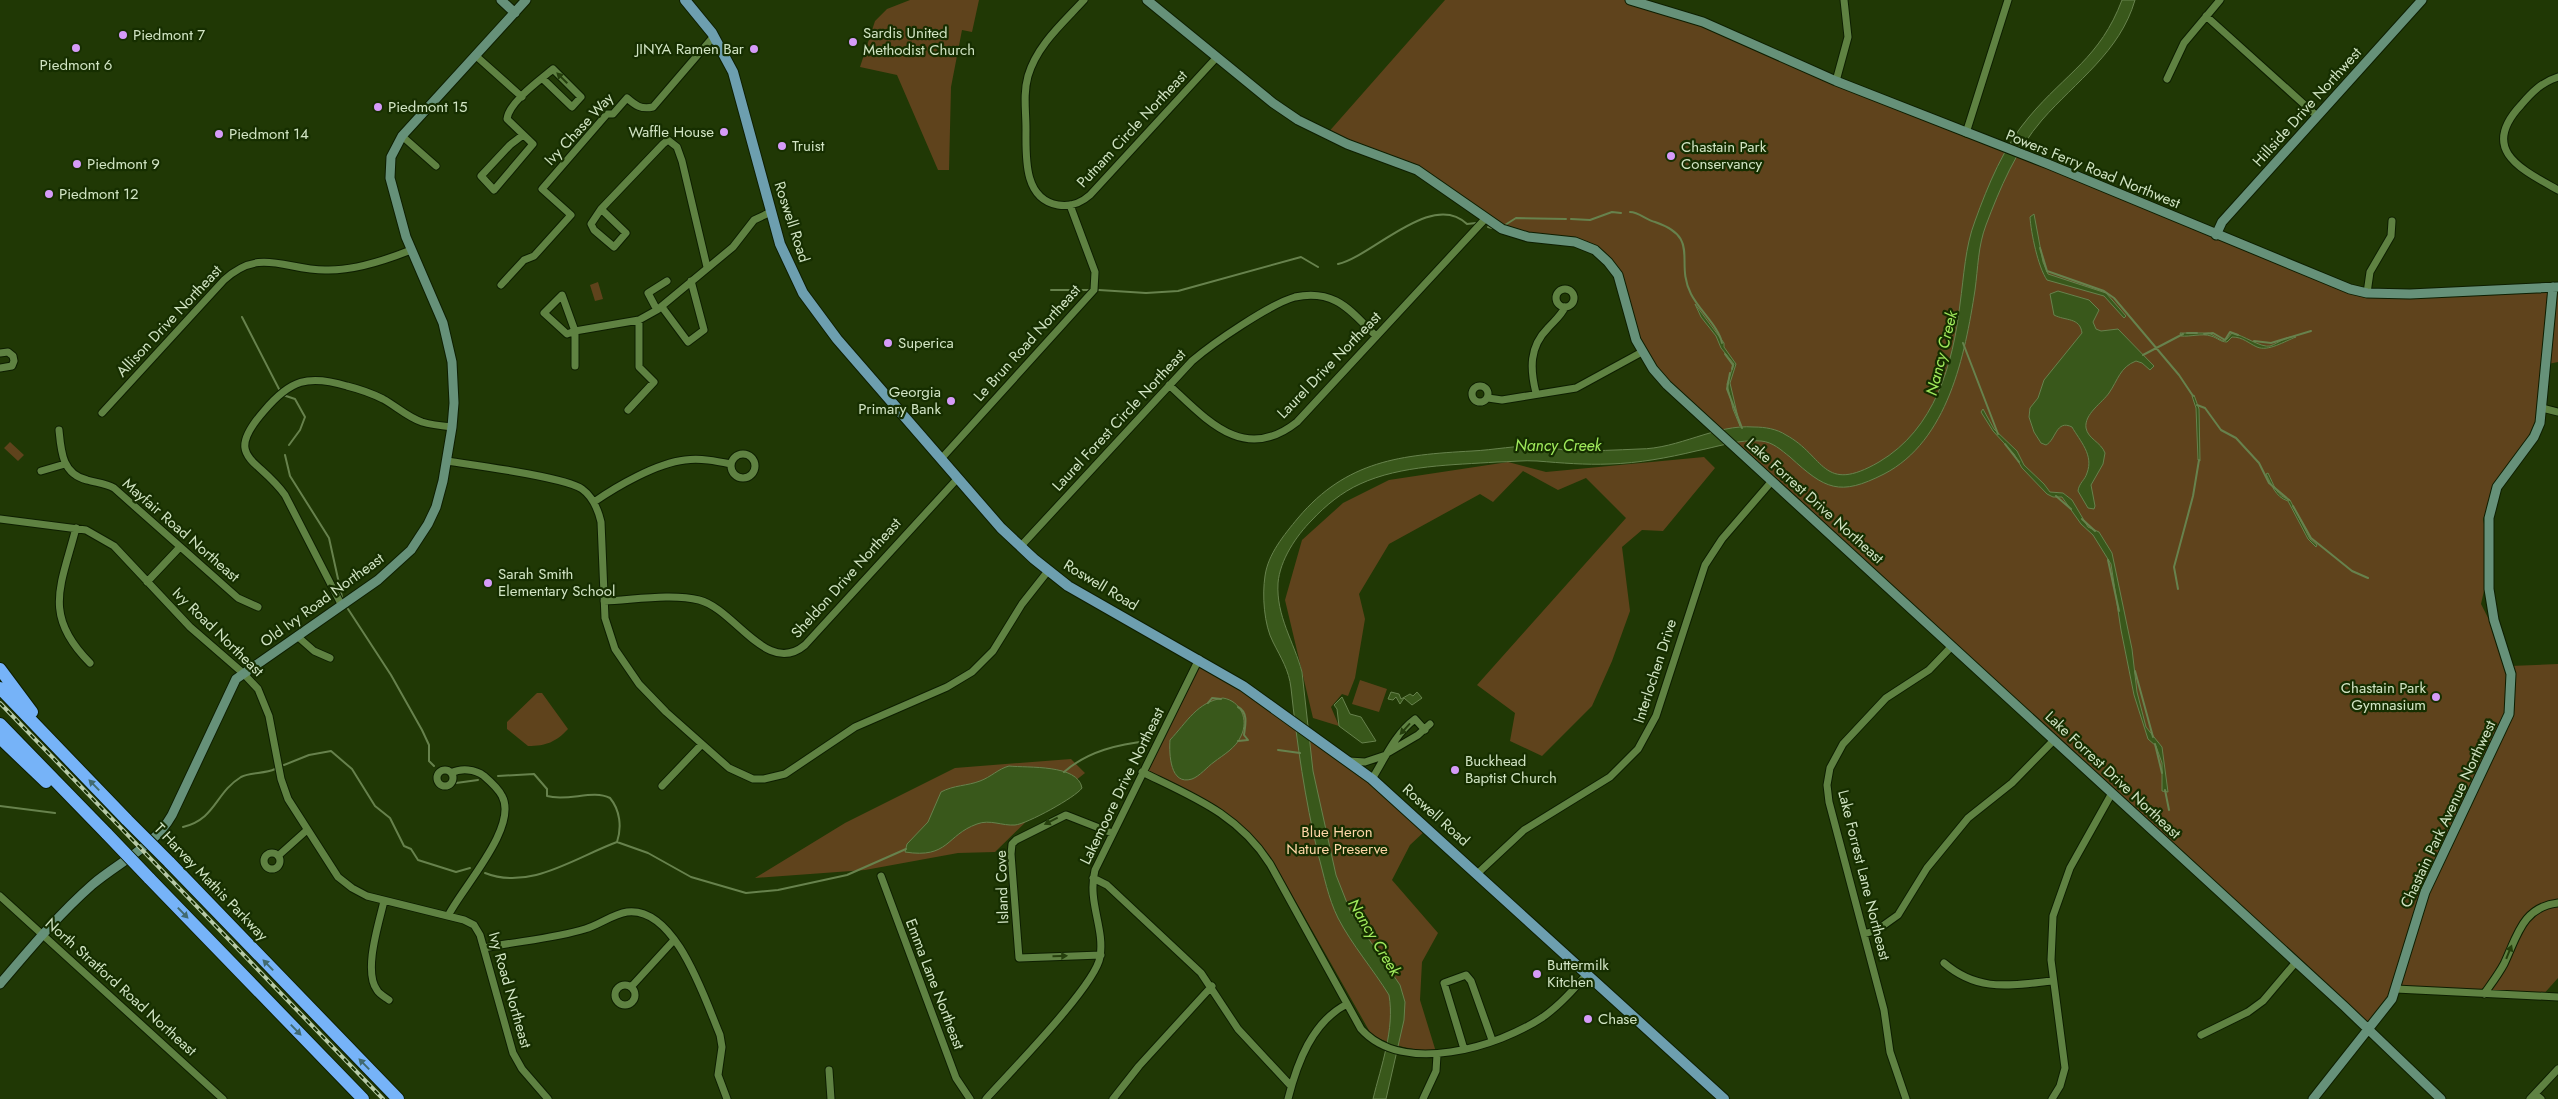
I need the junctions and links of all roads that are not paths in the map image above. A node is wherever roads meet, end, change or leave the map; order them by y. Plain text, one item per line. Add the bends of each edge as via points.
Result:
1 (501, 0) edge
2 (526, 0) edge
3 (1084, 0) edge
4 (1148, 0) edge
5 (1630, 0) edge
6 (1844, 0) edge
7 (2008, 0) edge
8 (2220, 0) edge
9 (2422, 0) edge
10 (690, 1) edge
11 (515, 12) junction
12 (2206, 16) junction
13 (714, 36) junction
14 (475, 55) junction
15 (1217, 57) junction
16 (2558, 77) edge
17 (544, 79) junction
18 (2167, 79) dead end
19 (1836, 81) junction
20 (522, 97) junction
21 (2317, 116) junction
22 (1966, 133) junction
23 (523, 135) junction
24 (402, 136) junction
25 (436, 166) dead end
26 (2558, 190) edge
27 (1070, 205) junction
28 (601, 209) junction
29 (771, 212) junction
30 (1486, 218) junction
31 (2392, 221) dead end
32 (2216, 235) junction
33 (411, 250) junction
34 (707, 267) junction
35 (691, 281) junction
36 (667, 282) dead end
37 (501, 285) dead end
38 (2556, 287) edge
39 (2368, 293) junction
40 (1565, 307) dead end
41 (659, 308) junction
42 (639, 320) junction
43 (576, 331) junction
44 (1376, 336) junction
45 (1642, 352) junction
46 (0, 354) edge
47 (575, 366) dead end
48 (0, 368) edge
49 (1169, 385) junction
50 (1536, 394) junction
51 (1488, 398) dead end
52 (2542, 408) junction
53 (628, 410) dead end
54 (2558, 412) edge
55 (102, 413) dead end
56 (452, 427) junction
57 (58, 430) dead end
58 (941, 459) junction
59 (447, 461) junction
60 (65, 464) junction
61 (731, 464) dead end
62 (41, 471) dead end
63 (958, 478) junction
64 (1772, 481) junction
65 (594, 502) junction
66 (0, 519) edge
67 (76, 528) junction
68 (180, 547) junction
69 (1020, 547) junction
70 (1048, 571) junction
71 (148, 582) junction
72 (604, 601) junction
73 (342, 606) junction
74 (258, 607) dead end
75 (298, 636) junction
76 (1952, 646) junction
77 (330, 658) dead end
78 (1199, 659) junction
79 (90, 663) dead end
80 (0, 669) edge
81 (243, 673) junction
82 (0, 688) edge
83 (0, 724) edge
84 (0, 738) edge
85 (50, 739) junction
86 (2054, 740) junction
87 (702, 744) junction
88 (1388, 754) junction
89 (1349, 761) junction
90 (1142, 772) junction
91 (451, 773) dead end
92 (1372, 779) junction
93 (662, 786) dead end
94 (2112, 793) junction
95 (307, 830) junction
96 (1112, 833) junction
97 (106, 834) junction
98 (278, 856) dead end
99 (1478, 873) junction
100 (881, 876) dead end
101 (1093, 878) junction
102 (0, 896) edge
103 (384, 902) junction
104 (2558, 903) edge
105 (448, 916) junction
106 (1864, 934) junction
107 (42, 935) junction
108 (674, 940) junction
109 (484, 948) junction
110 (1101, 955) junction
111 (2296, 962) junction
112 (1944, 963) dead end
113 (1587, 974) junction
114 (2053, 981) junction
115 (0, 984) edge
116 (1212, 986) junction
117 (631, 987) dead end
118 (2396, 989) junction
119 (2484, 994) junction
120 (2558, 997) edge
121 (389, 1000) dead end
122 (1347, 1004) junction
123 (2369, 1030) junction
124 (2201, 1035) dead end
125 (1492, 1040) junction
126 (1464, 1049) junction
127 (1437, 1055) junction
128 (2558, 1069) edge
129 (829, 1070) dead end
130 (1291, 1086) junction
131 (2536, 1097) edge
132 (223, 1099) edge
133 (363, 1099) edge
134 (398, 1099) edge
135 (548, 1099) edge
136 (727, 1099) edge
137 (831, 1099) edge
138 (970, 1099) edge
139 (986, 1099) edge
140 (1113, 1099) edge
141 (1288, 1099) edge
142 (1423, 1099) edge
143 (1724, 1099) edge
144 (1906, 1099) edge
145 (2052, 1099) edge
146 (2313, 1099) edge
147 (2441, 1099) edge

1 - 11 street
2 - 11 street, Old Ivy Road Northeast
3 - 27 street, Putnam Circle Northeast via 1037,54 1028,75 1025,101 1025,149 1030,181 1046,201
4 - 15 street, Lake Forrest Drive Northeast
5 - 19 street, Powers Ferry Road Northwest via 1703,22
6 - 19 street via 1848,37
7 - 22 street
8 - 12 street
9 - 21 street, Hillside Drive Northwest
10 - 13 main road, Roswell Road
11 - 14 street, Old Ivy Road Northeast
12 - 18 street via 2184,43
12 - 21 street
13 - 29 main road, Roswell Road via 726,56 740,93
13 - 37 street, Ivy Chase Way via 653,107 636,106 627,98 613,114 607,114 542,189 571,215 534,256 524,260
14 - 20 street
14 - 24 street, Old Ivy Road Northeast
15 - 27 street, Putnam Circle Northeast via 1090,195
15 - 30 street, Lake Forrest Drive Northeast via 1298,120 1347,144 1417,170
16 - 26 street via 2541,84 2513,113 2504,139 2515,164
17 -> 17 street via 572,107 581,97 553,69
17 - 20 street
19 - 22 street, Powers Ferry Road Northwest
20 - 23 street via 511,108 507,120
21 - 32 street, Hillside Drive Northwest via 2222,222
22 - 32 street, Powers Ferry Road Northwest via 2032,157
23 - 23 street via 533,144 494,190 480,176
24 - 25 street
24 - 33 street, Old Ivy Road Northeast via 394,149 389,171
27 - 58 street, Le Brun Road Northeast via 1096,272 1094,290
28 - 28 street via 591,224 614,247 626,233
28 - 34 street via 668,140 682,161
29 - 34 street via 754,220 733,247
29 - 58 main road, Roswell Road via 790,269 818,316
30 - 44 street, Laurel Drive Northeast
30 - 45 street, Lake Forrest Drive Northeast via 1516,235 1575,242 1602,256 1622,285 1631,326
31 - 39 street via 2391,236 2370,272
32 - 39 street, Powers Ferry Road Northwest via 2326,281
33 - 55 street, Allison Drive Northeast via 336,270 315,270 269,261 239,268 224,280
33 - 56 street, Old Ivy Road Northeast via 437,306 448,341 454,383
34 - 35 street
35 - 41 street
35 - 41 street via 704,330 688,342
36 - 41 street via 648,293
38 - 39 street, Powers Ferry Road Northwest
38 - 52 street, Chastain Park Avenue Northwest via 2545,356
40 - 50 street via 1540,336 1533,352 1531,371
41 - 42 street
42 - 43 street
42 - 53 street via 639,367 654,382
43 - 43 street via 567,334 544,313 562,295
43 - 47 street
44 - 49 street, Laurel Forest Circle Northeast via 1336,301 1317,296 1297,296 1216,342
44 - 49 street, Laurel Drive Northeast via 1298,422 1268,437 1244,438 1223,432
45 - 50 street via 1576,388
45 - 64 street, Lake Forrest Drive Northeast via 1660,378
46 - 48 street via 8,352 14,361 12,366
49 - 69 street, Laurel Forest Circle Northeast
50 - 51 street via 1502,400
52 - 54 street
52 - 118 street, Chastain Park Avenue Northwest via 2534,437 2497,488 2489,518 2489,589 2494,620 2511,674 2509,714 2425,892
56 - 59 street, Old Ivy Road Northeast
56 - 73 street via 421,422 370,393 318,379 300,382 284,390 248,429 244,442 247,455 285,495
57 - 60 street
58 - 63 main road, Roswell Road
59 - 65 street via 568,483 582,490
59 - 73 street, Old Ivy Road Northeast via 436,507 418,540 378,580
60 - 62 street
60 - 68 street, Mayfair Road Northeast via 80,478 114,488
61 - 65 street via 699,459 672,462
63 - 69 main road, Roswell Road
63 - 72 street, Sheldon Drive Northeast via 805,645 792,653 780,655 768,651 723,612 700,600
64 - 76 street, Lake Forrest Drive Northeast
64 - 99 street, Interlochen Drive via 1722,539 1705,565 1656,716 1638,750 1610,777 1524,830
65 - 72 street via 601,522
66 - 67 street, Ivy Road Northeast
67 - 71 street, Ivy Road Northeast via 107,540
67 - 79 street via 58,597 58,613 67,637
68 - 71 street
68 - 74 street, Mayfair Road Northeast via 238,598
69 - 70 main road, Roswell Road
70 - 78 main road, Roswell Road via 1089,599
70 - 87 street via 1022,604 993,651 972,672 947,687 855,727 785,774 764,779 744,776 729,768
71 - 81 street, Ivy Road Northeast via 190,627
72 - 87 street via 608,633 625,664 654,700
73 - 75 street, Old Ivy Road Northeast
75 - 77 street via 314,651
75 - 81 street, Old Ivy Road Northeast
76 - 86 street, Lake Forrest Drive Northeast
76 - 106 street, Lake Forrest Lane Northeast via 1928,670 1886,698 1843,744 1830,768 1829,802
78 - 89 main road, Roswell Road
78 - 90 street, Lakemoore Drive Northeast
80 - 85 highway
81 - 95 street, Ivy Road Northeast via 258,690 267,708 284,789
81 - 107 street, Old Ivy Road Northeast via 231,686 162,831 91,886
82 - 85 highway, T Harvey Mathis Parkway
83 - 97 highway
84 - 97 highway
134 -> 85 highway, T Harvey Mathis Parkway, bridge
86 - 94 street, Lake Forrest Drive Northeast
86 - 106 street via 2011,784 1968,818 1927,868 1898,915 1877,930
87 - 93 street
88 -> 88 street via 1427,727 1415,719 1396,739
88 - 89 street via 1365,762
88 - 92 street
89 - 92 main road, Roswell Road
90 - 96 street, Lakemoore Drive Northeast
90 - 122 street via 1218,810 1253,839 1275,872
91 - 105 street via 463,770 480,773 503,797 504,804 500,830
92 - 99 main road, Roswell Road
94 - 111 street, Lake Forrest Drive Northeast
94 - 114 street via 2058,896 2050,938
95 - 98 street
95 - 103 street, Ivy Road Northeast via 344,882
96 - 101 street, Lakemoore Drive Northeast
96 -> 110 street, Island Cove via 1066,815 1016,840 1011,854 1019,958
97 -> 133 highway, bridge
99 - 113 main road, Roswell Road
100 - 138 street, Emma Lane Northeast via 956,1078
101 - 110 street, Lakemoore Drive Northeast via 1092,899
101 - 116 street via 1107,885
102 - 107 street, North Stratford Road Northeast
103 - 105 street, Ivy Road Northeast
103 - 121 street via 371,964 372,980 377,990
119 -> 104 street via 2503,965 2523,921 2540,908
105 - 109 street, Ivy Road Northeast via 474,925
106 - 144 street, Lake Forrest Lane Northeast via 1884,1010 1890,1052
107 - 115 street, Old Ivy Road Northeast
107 - 132 street, North Stratford Road Northeast
108 - 109 street via 653,918 628,912 584,930
108 - 117 street
108 - 136 street via 689,964 720,1035 722,1047 718,1075
109 - 135 street, Ivy Road Northeast via 513,1053 522,1069
110 - 139 street via 1096,972 1080,993
111 - 123 street, Lake Forrest Drive Northeast
111 - 124 street via 2263,1000 2248,1012
112 - 114 street via 1963,977 1986,985
113 - 125 street via 1544,1016 1520,1030
113 - 143 main road, Roswell Road
114 - 145 street via 2065,1068
116 - 130 street via 1238,1029
116 - 140 street via 1138,1066
118 - 119 street
118 - 123 street, Chastain Park Avenue Northwest
119 - 120 street
122 - 127 street via 1361,1030 1380,1044
122 - 130 street via 1310,1042 1298,1063
123 - 146 street, Chastain Park Avenue Northwest
123 - 147 street, Lake Forrest Drive Northeast
125 - 126 street
125 - 126 street via 1466,975 1444,983
126 - 127 street
127 - 142 street via 1436,1072
128 - 131 street
129 - 137 street
130 - 141 street

